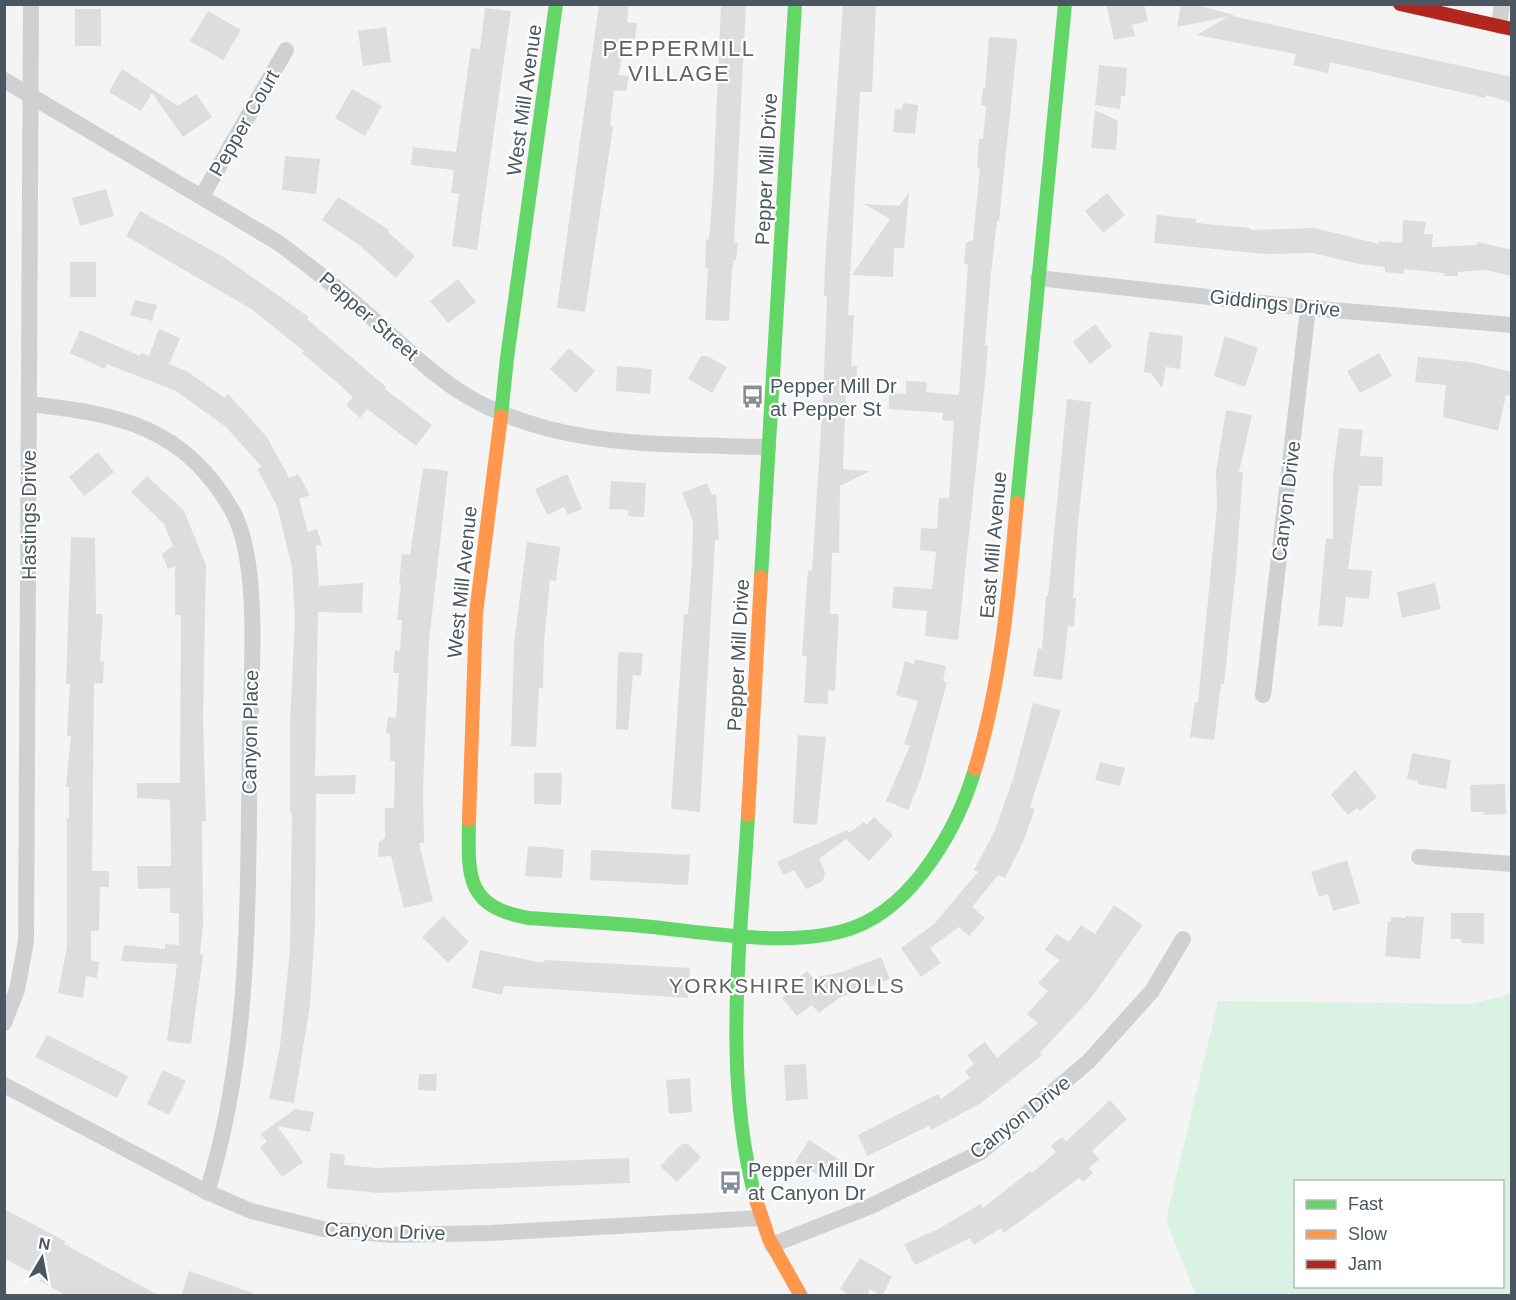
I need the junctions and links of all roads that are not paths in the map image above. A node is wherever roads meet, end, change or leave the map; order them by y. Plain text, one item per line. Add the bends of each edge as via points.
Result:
1 (31, 4) edge
2 (556, 4) edge
3 (795, 4) edge
4 (1065, 4) edge
5 (1400, 4) edge
6 (1502, 4) edge
7 (1505, 28) edge
8 (286, 50) dead end
9 (4, 80) edge
10 (30, 94) junction
11 (202, 196) junction
12 (1038, 278) junction
13 (1308, 308) junction
14 (1512, 326) edge
15 (29, 404) junction
16 (501, 414) junction
17 (768, 447) junction
18 (1263, 695) dead end
19 (1419, 857) dead end
20 (1512, 864) edge
21 (741, 935) junction
22 (1183, 939) dead end
23 (4, 1023) edge
24 (4, 1085) edge
25 (207, 1192) junction
26 (761, 1218) junction
27 (772, 1245) junction
28 (801, 1296) edge

1 - 10 street, Hastings Drive
2 - 16 street, West Mill Avenue
3 - 17 street, Pepper Mill Drive
4 - 12 street, East Mill Avenue
5 - 7 street
6 - 7 street
8 - 11 street, Pepper Court
9 - 10 street, Pepper Street
10 - 11 street, Pepper Street
10 - 15 street, Hastings Drive
11 - 16 street, Pepper Street via 314,269 449,385
12 - 13 street, Giddings Drive
12 - 21 street, East Mill Avenue via 1005,630 979,755 948,838 926,870 882,912 867,921 819,935
13 - 14 street, Giddings Drive
13 - 18 street, Canyon Drive
15 - 23 street, Hastings Drive via 26,941 17,990
15 - 25 street, Canyon Place via 111,417 158,434 185,454 214,484 233,512 244,538 251,596 245,983 227,1124
16 - 17 street, Pepper Street via 532,426 601,438
16 - 21 street, West Mill Avenue via 472,669 468,856 472,883 491,908 512,916
17 - 21 street, Pepper Mill Drive
19 - 20 street
21 - 26 street, Pepper Mill Drive via 738,1062
22 - 27 street, Canyon Drive via 1152,991 1088,1062 981,1152 871,1206
24 - 25 street, Canyon Drive
25 - 26 street, Canyon Drive via 284,1221 365,1234 490,1233
26 - 27 street, Pepper Mill Drive
27 - 28 street, Pepper Mill Drive

